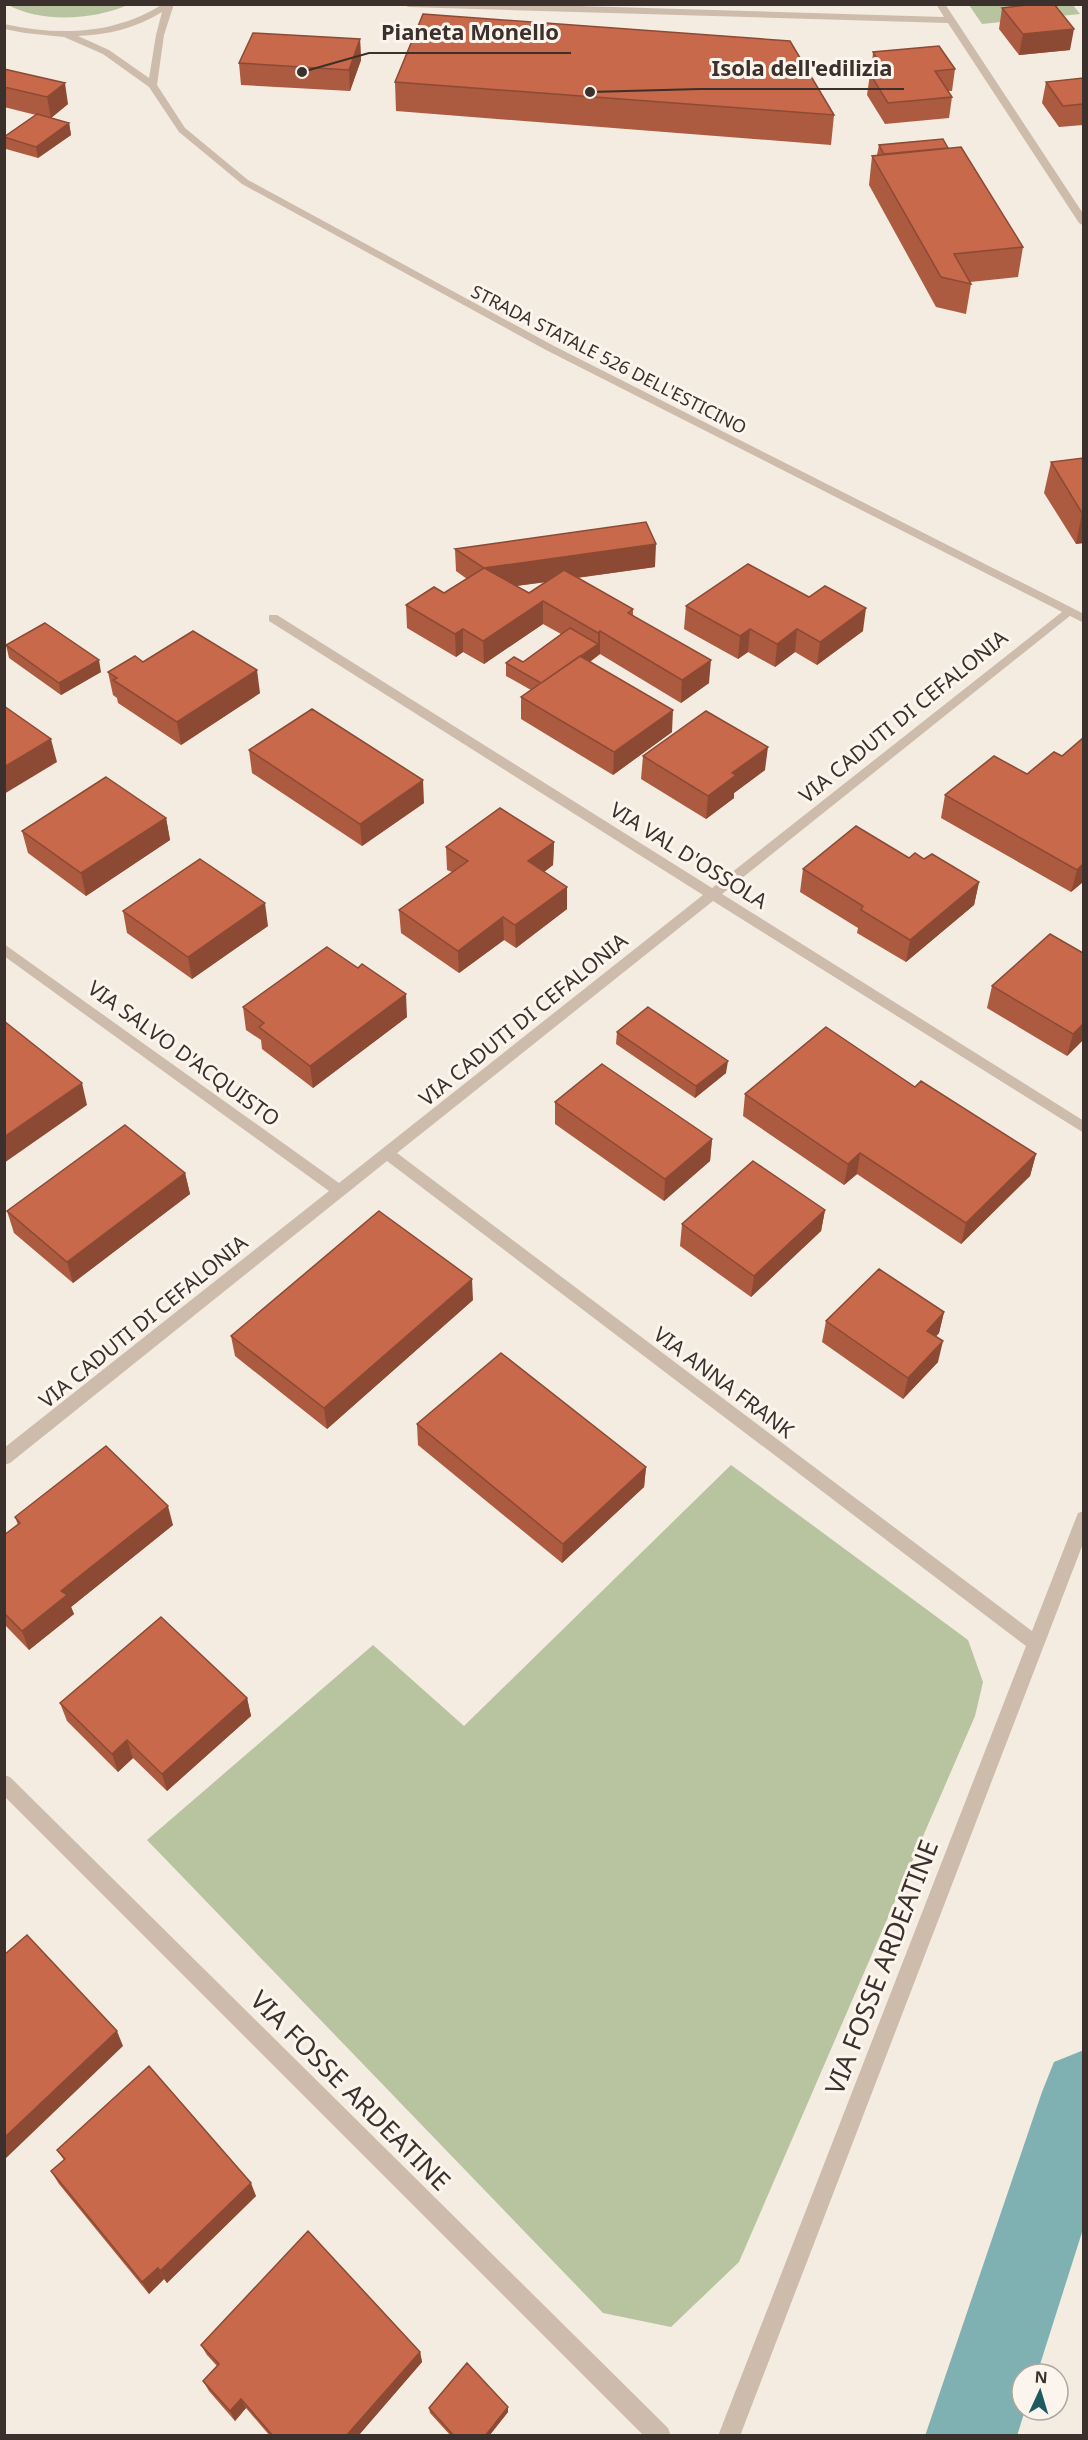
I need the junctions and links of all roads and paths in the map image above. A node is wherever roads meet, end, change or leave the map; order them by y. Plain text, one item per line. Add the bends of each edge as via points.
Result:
1 (408, 4) edge
2 (940, 4) edge
3 (169, 5) edge
4 (950, 20) junction
5 (4, 26) edge
6 (65, 34) junction
7 (152, 85) junction
8 (1083, 223) edge
9 (1067, 612) junction
10 (273, 618) dead end
11 (1083, 620) edge
12 (712, 895) junction
13 (4, 949) edge
14 (1083, 1128) edge
15 (388, 1154) junction
16 (340, 1191) junction
17 (4, 1458) edge
18 (1083, 1518) edge
19 (1035, 1643) junction
20 (4, 1783) edge
21 (660, 2436) edge
22 (729, 2436) edge

1 - 4 street
2 - 4 street
3 - 6 street via 125,26
3 - 7 street
4 - 8 street
5 - 6 street
6 - 7 street, STRADA STATALE 526 DELL'ESTICINO via 106,52
7 - 9 street, STRADA STATALE 526 DELL'ESTICINO via 182,130 245,183 549,348
9 - 11 street, STRADA STATALE 526 DELL'ESTICINO
9 - 12 street, VIA CADUTI DI CEFALONIA
10 - 12 street, VIA VAL D'OSSOLA
12 - 14 street, VIA VAL D'OSSOLA
12 - 15 street, VIA CADUTI DI CEFALONIA
13 - 16 street, VIA SALVO D'ACQUISTO
15 - 16 street, VIA CADUTI DI CEFALONIA
15 - 19 street, VIA ANNA FRANK
16 - 17 street, VIA CADUTI DI CEFALONIA
18 - 19 street, VIA FOSSE ARDEATINE
19 - 22 street, VIA FOSSE ARDEATINE
20 - 21 street, VIA FOSSE ARDEATINE

